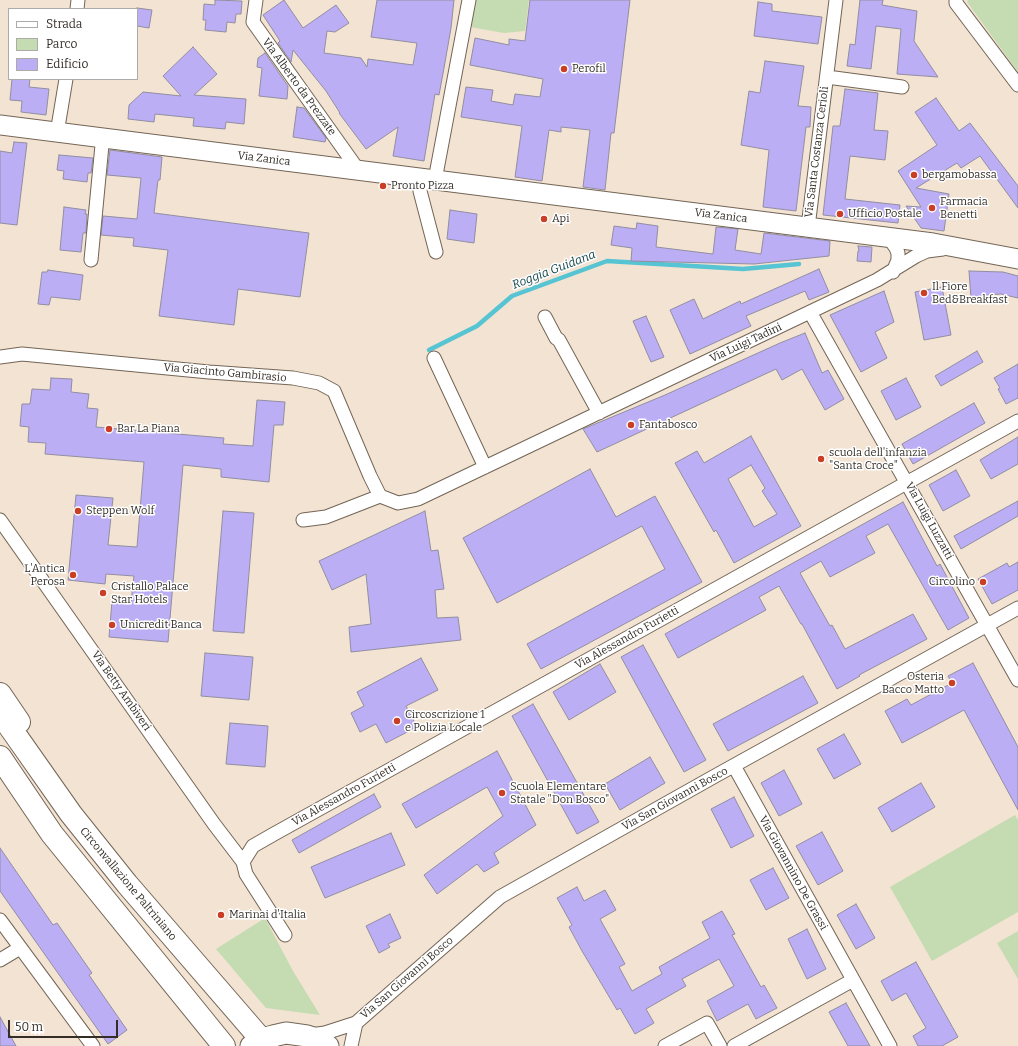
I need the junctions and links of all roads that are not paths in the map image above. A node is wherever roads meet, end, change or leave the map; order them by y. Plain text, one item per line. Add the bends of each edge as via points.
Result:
1 (256, 0) edge
2 (469, 0) edge
3 (836, 0) edge
4 (956, 0) edge
5 (827, 77) junction
6 (66, 80) edge
7 (1018, 85) edge
8 (902, 87) dead end
9 (0, 126) edge
10 (57, 133) junction
11 (105, 139) junction
12 (359, 171) junction
13 (429, 179) junction
14 (808, 227) junction
15 (883, 237) junction
16 (958, 248) junction
17 (436, 252) dead end
18 (1018, 259) edge
19 (91, 260) dead end
20 (893, 272) junction
21 (810, 312) junction
22 (545, 317) dead end
23 (0, 358) edge
24 (434, 358) dead end
25 (599, 413) junction
26 (1018, 422) edge
27 (485, 467) junction
28 (907, 483) junction
29 (380, 496) junction
30 (0, 520) edge
31 (303, 520) dead end
32 (1018, 608) edge
33 (987, 626) junction
34 (1018, 680) edge
35 (0, 694) edge
36 (0, 713) edge
37 (0, 757) edge
38 (734, 766) junction
39 (49, 783) junction
40 (243, 862) junction
41 (0, 920) edge
42 (285, 935) dead end
43 (20, 948) junction
44 (0, 960) edge
45 (853, 980) junction
46 (356, 1023) junction
47 (307, 1036) junction
48 (260, 1044) edge
49 (93, 1046) edge
50 (224, 1046) edge
51 (328, 1046) edge
52 (351, 1046) edge
53 (665, 1046) edge
54 (720, 1046) edge
55 (734, 1046) edge
56 (890, 1046) edge

1 - 12 street, Via Alberto da Prezzate via 253,22
2 - 13 street via 465,30
3 - 5 street, Via Santa Costanza Cerioli
4 - 7 street
5 - 8 street, Via Santa Costanza Cerioli
5 - 14 street, Via Santa Costanza Cerioli
6 - 10 street
9 - 10 main road, Via Zanica
10 - 11 main road, Via Zanica
11 - 12 main road, Via Zanica
11 - 19 street via 102,145
12 - 13 main road, Via Zanica
13 - 14 main road, Via Zanica
13 - 17 street via 420,191
14 - 15 main road, Via Zanica
15 - 16 main road, Via Zanica via 933,242
15 - 20 street via 891,241 898,253
16 - 18 main road, Via Zanica
16 - 20 street, Via Luigi Tadini via 927,251
20 - 21 street, Via Luigi Tadini
21 - 25 street, Via Luigi Tadini
21 - 28 street, Via Luigi Luzzatti
22 - 25 street
23 - 29 street, Via Giacinto Gambirasio via 22,354 293,378 319,384 334,391
24 - 27 street
25 - 27 street, Via Luigi Tadini
26 - 28 street, Via Alessandro Furietti
27 - 29 street, Via Luigi Tadini via 418,499 398,503
28 - 33 street, Via Luigi Luzzatti
28 - 40 street, Via Alessandro Furietti via 258,843 253,846
29 - 31 street via 326,517
30 - 40 street, Via Betty Ambiveri
32 - 33 street, Via San Giovanni Bosco
33 - 34 street, Via Luigi Luzzatti
33 - 38 street, Via San Giovanni Bosco
35 - 39 highway via 46,760
36 - 39 highway, Circonvallazione Paltriniano
37 - 50 highway via 52,834
38 - 45 street, Via Giovannino De Grassi
38 - 46 street, Via San Giovanni Bosco via 500,897
39 - 48 highway, Circonvallazione Paltriniano via 127,884
40 - 42 street, Via Betty Ambiveri via 246,874
41 - 43 street
43 - 44 street
43 - 49 street
45 - 55 street
45 - 56 street, Via Giovannino De Grassi
46 - 47 street, Via San Giovanni Bosco
46 - 52 street, Via San Giovanni Bosco
47 - 48 main road, Via San Giovanni Bosco via 286,1033 273,1036
47 - 51 main road, Via San Giovanni Bosco
53 - 54 street via 707,1023

